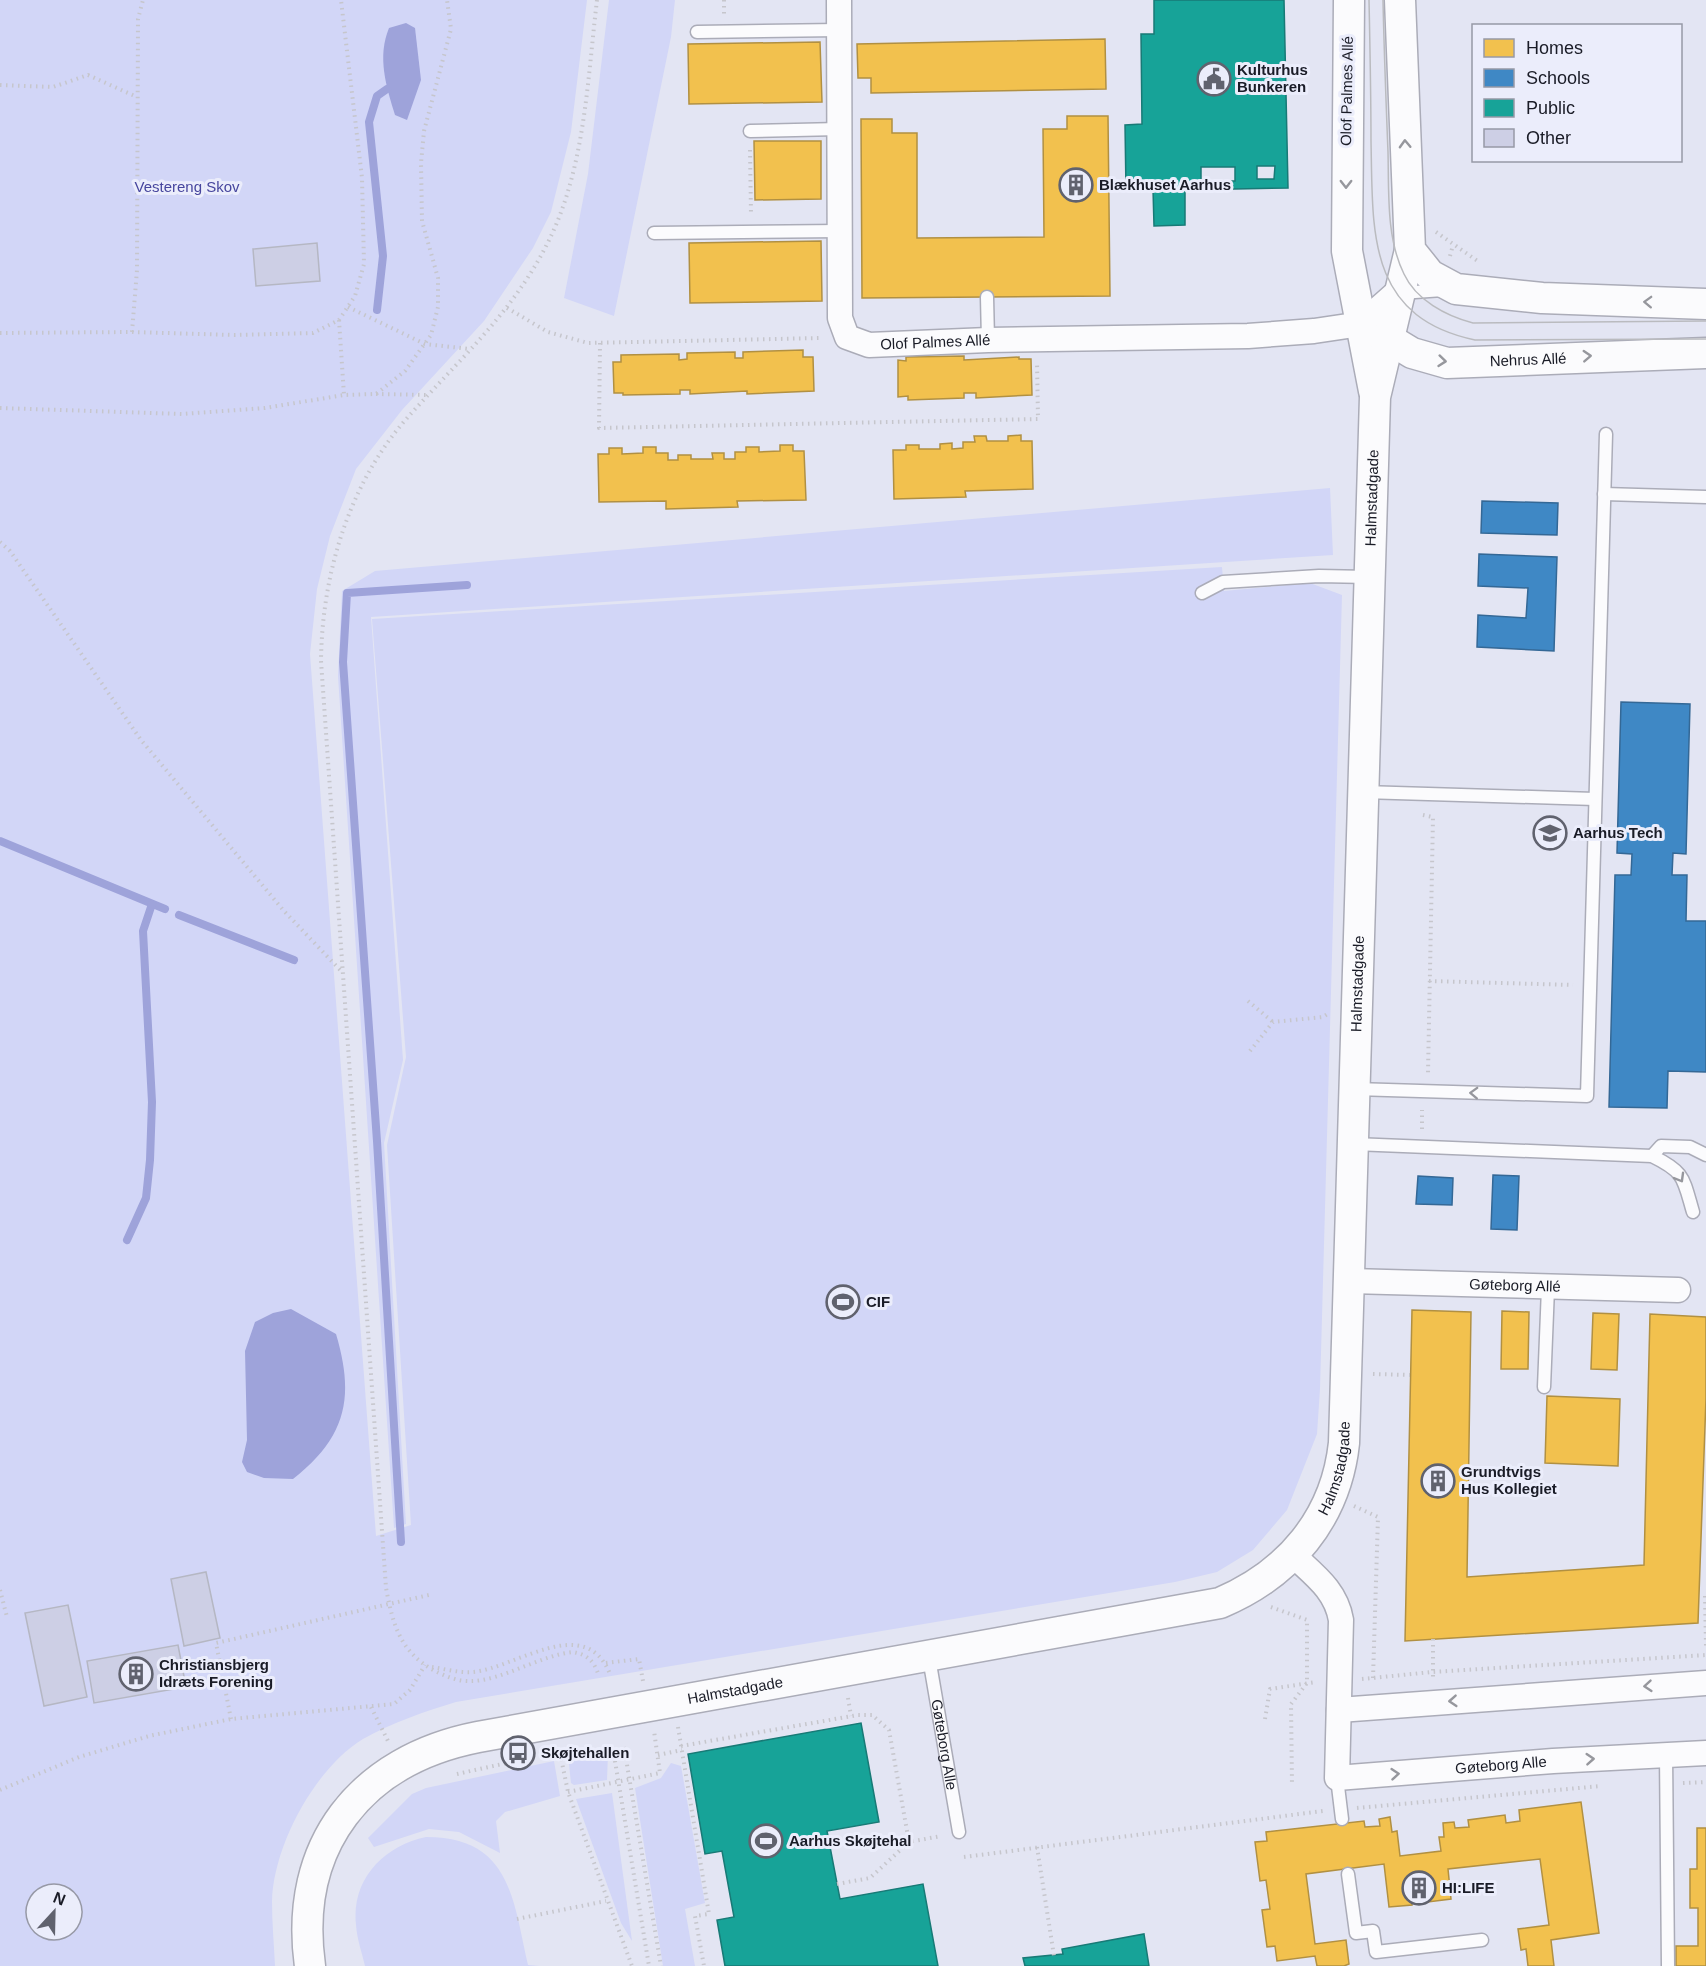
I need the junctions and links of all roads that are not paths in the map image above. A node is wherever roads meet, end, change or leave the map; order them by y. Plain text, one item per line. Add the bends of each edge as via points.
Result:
1 (839, 0) edge
2 (1349, 0) edge
3 (1400, 0) edge
4 (839, 30) junction
5 (697, 32) dead end
6 (839, 129) junction
7 (750, 131) road end
8 (840, 231) junction
9 (654, 233) dead end
10 (1410, 250) junction
11 (1456, 289) junction
12 (1401, 293) junction
13 (987, 297) dead end
14 (1706, 304) edge
15 (1361, 324) junction
16 (1390, 338) junction
17 (988, 340) junction
18 (1706, 353) edge
19 (1375, 397) junction
20 (1606, 434) dead end
21 (1604, 494) junction
22 (1706, 497) edge
23 (1369, 577) junction
24 (1202, 593) dead end
25 (1363, 792) junction
26 (1595, 799) junction
27 (1355, 1089) junction
28 (1354, 1144) junction
29 (1706, 1155) edge
30 (1652, 1156) junction
31 (1693, 1212) dead end
32 (1350, 1281) junction
33 (1548, 1288) junction
34 (1678, 1290) dead end
35 (1544, 1387) dead end
36 (1293, 1555) junction
37 (929, 1658) junction
38 (1706, 1683) edge
39 (1339, 1710) junction
40 (1706, 1753) edge
41 (1666, 1754) junction
42 (1337, 1778) junction
43 (1341, 1814) road end
44 (959, 1832) road end
45 (1348, 1874) dead end
46 (1482, 1940) dead end
47 (310, 1966) edge
48 (1668, 1966) edge

1 - 4 street
2 -> 15 street, Olof Palmes Allé via 1347,242
10 -> 3 street
4 - 5 lane
4 - 6 street
6 - 7 lane
6 - 8 street
8 - 9 lane
8 - 17 street, Olof Palmes Allé via 840,318 847,337 869,345
10 - 11 street via 1430,275
10 - 12 street, Halmstadgade
11 - 12 lane
14 -> 11 street via 1542,298
12 - 15 street via 1396,293
12 - 16 street, Halmstadgade
13 - 17 lane
15 - 16 street, Nehrus Allé
15 - 17 street, Olof Palmes Allé via 1248,336
15 - 19 street, Halmstadgade
16 -> 18 street, Nehrus Allé via 1423,357 1447,363
16 - 19 street, Halmstadgade
19 - 23 street, Halmstadgade
20 - 21 lane
21 - 22 lane
21 - 26 lane
23 - 24 lane via 1223,582
23 - 25 street, Halmstadgade
25 - 26 lane
25 - 27 street, Halmstadgade
26 -> 27 lane via 1587,1096
27 - 28 street, Halmstadgade
28 - 30 lane
28 - 32 street, Halmstadgade
29 - 30 lane via 1690,1147 1660,1146
30 -> 31 lane via 1674,1167 1683,1179
32 - 33 street, Gøteborg Allé
32 - 36 street, Halmstadgade via 1342,1461 1331,1496 1310,1537
33 - 34 street, Gøteborg Allé
33 - 35 lane
36 - 37 street, Halmstadgade via 1261,1582 1220,1604
36 - 39 street via 1330,1590 1338,1605
37 - 44 lane, Gøteborg Alle
37 - 47 street, Halmstadgade via 478,1737 430,1749 376,1780 334,1827 311,1883 307,1918
38 -> 39 street
39 - 42 street
40 - 41 street, Gøteborg Alle
42 -> 41 street, Gøteborg Alle
41 - 48 lane
42 - 43 lane
45 - 46 lane via 1356,1933 1373,1931 1376,1952

